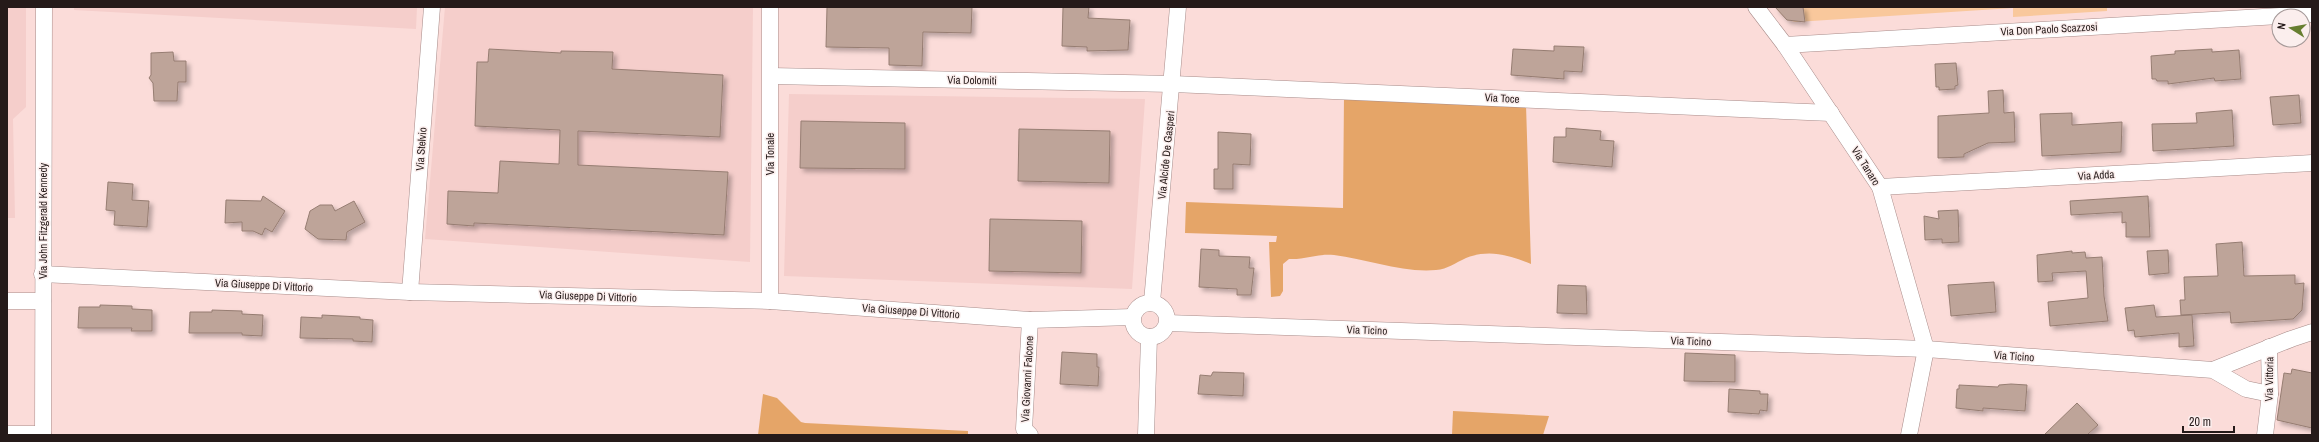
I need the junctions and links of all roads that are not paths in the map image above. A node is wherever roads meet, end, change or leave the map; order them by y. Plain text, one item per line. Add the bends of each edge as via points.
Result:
1 (44, 7) edge
2 (432, 7) edge
3 (770, 7) edge
4 (1178, 7) edge
5 (1756, 7) edge
6 (2312, 14) edge
7 (1785, 45) junction
8 (771, 76) junction
9 (1173, 84) junction
10 (1831, 113) junction
11 (2312, 163) edge
12 (1880, 187) junction
13 (42, 274) junction
14 (410, 292) junction
15 (7, 301) edge
16 (42, 302) junction
17 (770, 302) junction
18 (1152, 302) junction
19 (1133, 317) junction
20 (1030, 320) junction
21 (1168, 323) junction
22 (2312, 332) edge
23 (1149, 337) junction
24 (2269, 347) junction
25 (1926, 349) junction
26 (2248, 355) junction
27 (2213, 370) junction
28 (2246, 389) junction
29 (2270, 394) junction
30 (7, 434) edge
31 (43, 434) edge
32 (1030, 435) edge
33 (1146, 435) edge
34 (1909, 435) edge
35 (2265, 435) edge

1 - 13 street, Via John Fitzgerald Kennedy
2 - 14 street, Via Stelvio
3 - 8 street, Via Tonale
4 - 9 street, Via Alcide De Gasperi
5 - 7 street, Via Tanaro
6 - 7 street, Via Don Paolo Scazzosi
7 - 10 street, Via Tanaro
8 - 9 street, Via Dolomiti
8 - 17 street, Via Tonale
9 - 10 street, Via Toce
9 - 18 street, Via Alcide De Gasperi
10 - 12 street, Via Tanaro
11 - 12 street, Via Adda
12 - 25 street, Via Tanaro
13 - 14 street, Via Giuseppe Di Vittorio
13 - 16 street, Via John Fitzgerald Kennedy
14 - 17 street, Via Giuseppe Di Vittorio
15 - 16 street
16 - 31 street, Via John Fitzgerald Kennedy
17 - 20 street, Via Giuseppe Di Vittorio
18 - 19 street via 1141,304
18 - 21 street via 1166,312
19 - 20 street, Via Giuseppe Di Vittorio
19 - 23 street via 1135,328 1143,336
20 - 32 street, Via Giovanni Falcone via 1024,429
21 - 23 street via 1163,332
21 - 25 street, Via Ticino
22 - 24 street
23 - 33 street
24 - 26 street
24 - 29 street, Via Vittoria
25 - 27 street, Via Ticino
25 - 34 street
26 - 27 street
26 - 28 street via 2240,365 2238,373
27 - 28 street
28 - 29 street
29 - 35 street, Via Vittoria
30 - 31 street

